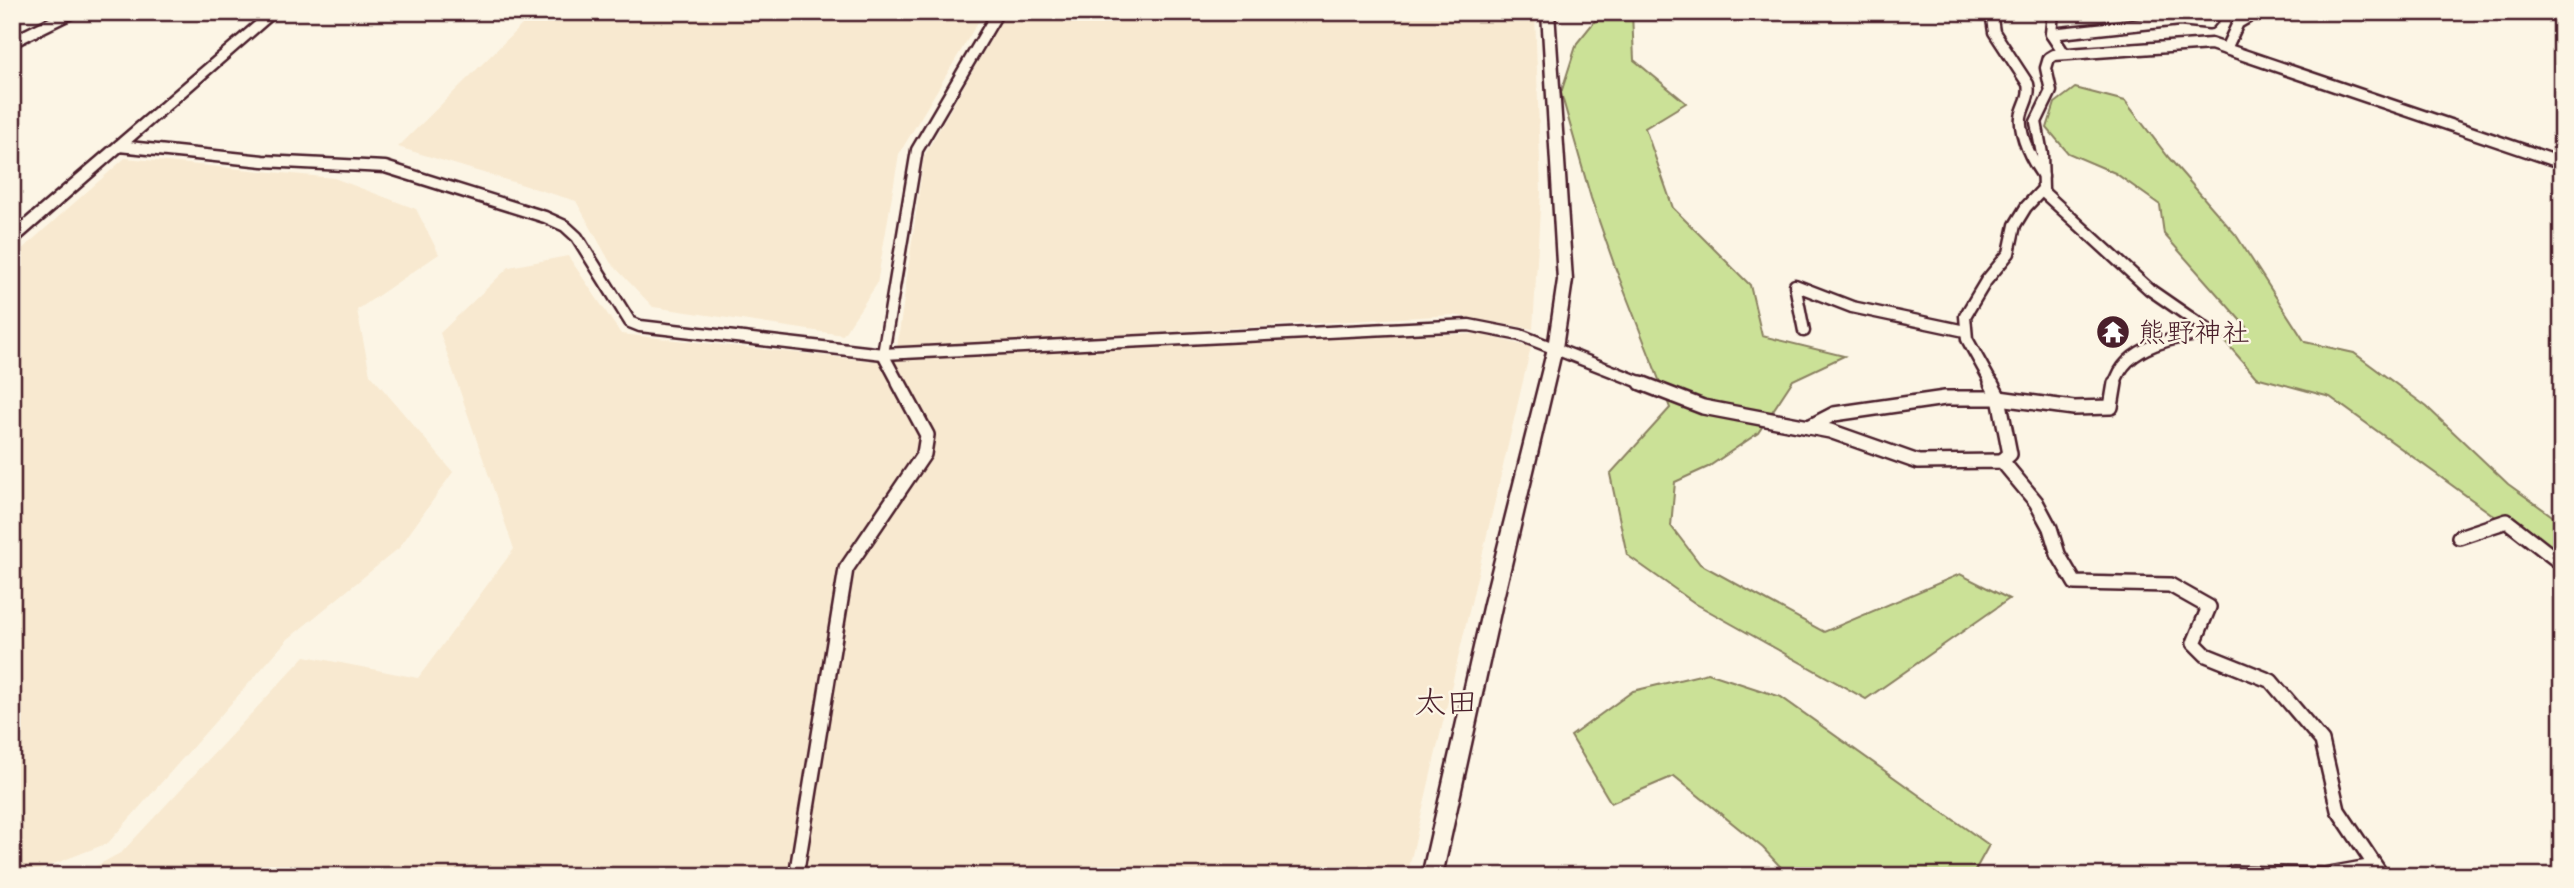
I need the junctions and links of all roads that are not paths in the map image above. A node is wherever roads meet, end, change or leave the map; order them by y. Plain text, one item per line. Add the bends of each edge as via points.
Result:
1 (73, 12) edge
2 (274, 12) edge
3 (998, 12) edge
4 (1549, 12) edge
5 (1991, 12) edge
6 (2053, 12) edge
7 (2119, 12) edge
8 (2218, 12) edge
9 (2257, 12) edge
10 (2170, 16) edge
11 (2123, 25) junction
12 (2052, 34) junction
13 (12, 42) edge
14 (2227, 49) junction
15 (2063, 52) junction
16 (119, 146) junction
17 (2562, 163) edge
18 (2043, 176) junction
19 (2042, 191) junction
20 (12, 239) edge
21 (1804, 331) dead end
22 (1965, 331) junction
23 (1555, 348) junction
24 (883, 354) junction
25 (1999, 398) junction
26 (1809, 426) junction
27 (2002, 461) junction
28 (2459, 537) dead end
29 (2562, 564) edge
30 (2378, 871) edge
31 (796, 876) edge
32 (1432, 876) edge
33 (2230, 876) edge

1 - 13 street
2 - 16 street
3 - 24 street via 914,156
4 - 23 street via 1565,280
5 - 18 street via 1998,41 2029,85 2021,121 2035,167
6 - 12 street
7 - 11 street
8 - 10 street via 2209,23
9 - 14 street via 2238,23
10 - 11 street
11 - 12 street
12 - 15 street
14 - 15 street via 2201,42
14 - 17 street
15 - 18 street via 2049,58 2046,68 2051,91 2036,122
16 - 20 street
16 - 24 street via 263,161 385,167 565,226 630,322 640,326
18 - 19 street
19 - 22 street via 2015,225 2009,253 1965,316
19 - 25 street via 2149,289 2214,334 2183,335 2129,360 2117,376 2111,407 2074,408
21 - 22 street via 1795,285 1852,307
22 - 25 street
23 - 24 street via 1489,327 1449,325
23 - 26 street via 1703,407
23 - 32 street
24 - 31 street via 928,435 928,445 846,569
25 - 26 street via 1945,398 1834,414
25 - 27 street via 2010,454
26 - 27 street via 1918,462
27 - 30 street via 2036,502 2075,583 2170,585 2209,607 2194,643 2206,655 2271,681 2322,741 2337,810
28 - 29 street via 2507,521
30 - 33 street

